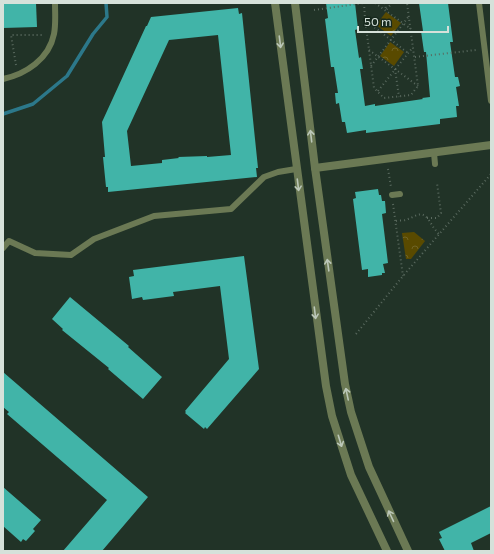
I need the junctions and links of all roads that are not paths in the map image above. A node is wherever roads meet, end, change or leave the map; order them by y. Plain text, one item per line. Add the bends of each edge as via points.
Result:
1 (55, 3) edge
2 (275, 3) edge
3 (295, 3) edge
4 (479, 3) edge
5 (3, 78) edge
6 (491, 101) edge
7 (491, 145) edge
8 (434, 152) junction
9 (435, 164) dead end
10 (315, 168) junction
11 (296, 169) junction
12 (400, 194) dead end
13 (392, 195) road end
14 (3, 248) edge
15 (387, 551) edge
16 (408, 551) edge

1 - 5 lane via 54,34 40,61 23,72
2 -> 11 street
10 -> 3 street
4 - 6 lane
7 - 8 street
8 - 9 lane
8 - 10 street
16 -> 10 street via 401,529 369,467 344,384
11 - 14 lane via 264,177 231,209 154,216 94,239 71,255 35,253 9,241
11 -> 15 street via 332,416 351,475
12 - 13 lane

